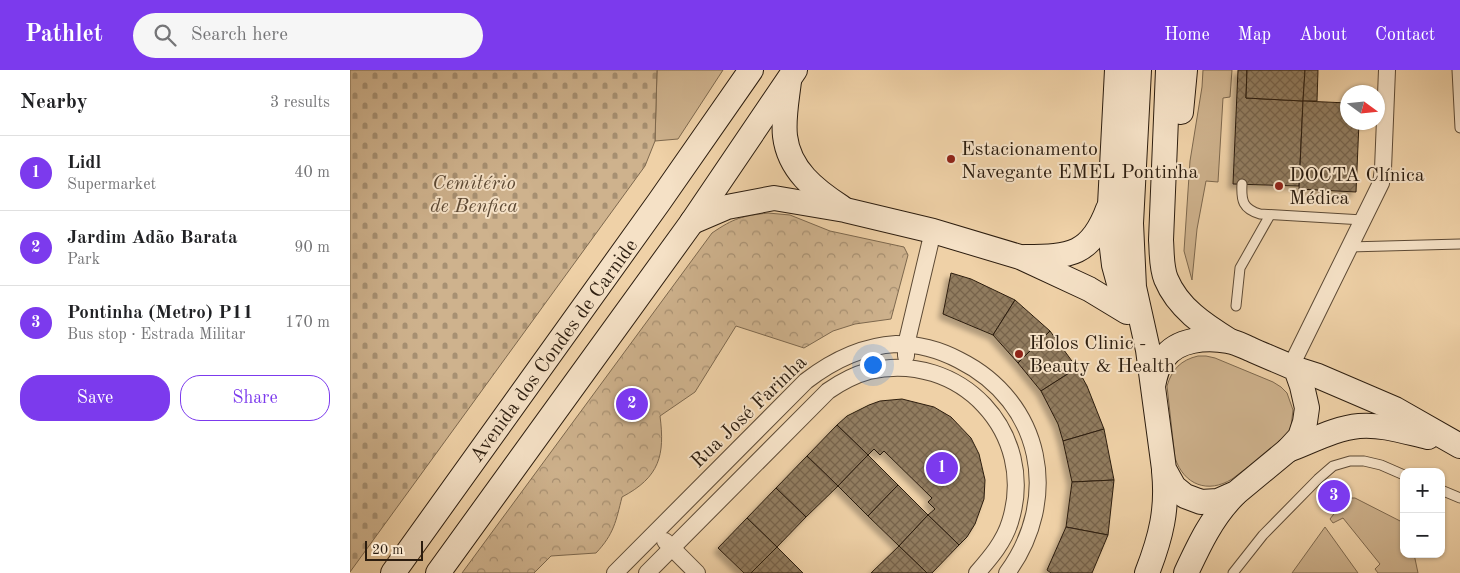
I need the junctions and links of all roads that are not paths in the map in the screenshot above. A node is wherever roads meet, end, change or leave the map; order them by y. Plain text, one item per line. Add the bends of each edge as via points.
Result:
1 (751, 70) edge
2 (1117, 70) edge
3 (1139, 70) edge
4 (1168, 70) edge
5 (1186, 70) edge
6 (1387, 70) edge
7 (1457, 70) edge
8 (792, 75) edge
9 (1460, 128) edge
10 (1242, 184) dead end
11 (1110, 205) junction
12 (845, 210) junction
13 (1270, 215) junction
14 (1163, 220) junction
15 (1363, 220) junction
16 (692, 222) junction
17 (934, 231) junction
18 (1460, 244) edge
19 (1349, 247) junction
20 (1020, 258) junction
21 (1236, 306) dead end
22 (1127, 312) junction
23 (1144, 330) junction
24 (1230, 341) junction
25 (906, 345) junction
26 (1294, 367) junction
27 (906, 368) junction
28 (1153, 386) junction
29 (1456, 444) edge
30 (1288, 450) junction
31 (1164, 469) junction
32 (1400, 472) edge
33 (1445, 492) edge
34 (1236, 493) junction
35 (1460, 498) edge
36 (656, 532) junction
37 (641, 547) junction
38 (672, 548) junction
39 (656, 570) edge
40 (393, 573) edge
41 (438, 573) edge
42 (615, 573) edge
43 (697, 573) edge
44 (977, 573) edge
45 (1007, 573) edge
46 (1147, 573) edge
47 (1186, 573) edge
48 (1233, 573) edge

1 - 40 main road, Avenida dos Condes de Carnide
2 - 11 main road
3 - 23 main road via 1131,223 1134,287
4 - 14 main road
5 - 14 main road
6 - 15 street via 1381,183
7 - 9 lane
8 - 12 main road via 785,136 788,151 803,177
8 - 16 main road, Avenida dos Condes de Carnide
10 - 13 lane via 1245,206 1252,212
11 - 20 main road via 1088,244 1072,253 1053,257
11 - 22 main road via 1114,265
12 - 16 main road via 774,198 727,207
12 - 17 main road
13 - 15 lane
13 - 21 lane via 1240,268
14 - 24 main road via 1162,261 1166,278 1180,302 1194,316
15 - 19 street
16 - 41 main road, Avenida dos Condes de Carnide
17 - 20 main road
17 - 25 street
18 - 19 lane
19 - 26 street
20 - 22 main road via 1089,289
22 - 23 main road
23 - 28 main road
24 - 26 main road
24 - 28 main road via 1194,341 1170,350 1158,368
25 - 27 street
25 - 36 street, Rua José Farinha via 854,353 817,372
25 - 45 street, Rua José Farinha via 950,355 988,378 1014,407 1030,436 1038,477 1035,512 1023,548
26 - 29 main road via 1395,409
26 - 30 main road via 1307,408 1300,436
27 - 38 street, Rua José Farinha via 869,371 853,376 828,391
27 - 44 street, Rua José Farinha via 941,376 970,392 997,421 1012,456 1016,486 1010,523 995,552
28 - 31 main road
29 - 30 main road via 1386,427 1358,426
30 - 34 main road
31 - 34 main road via 1174,486 1185,496 1201,502 1218,502
31 - 46 main road via 1166,496 1163,522
32 - 48 lane via 1364,461 1350,460 1333,466 1263,536
33 - 35 lane
34 - 47 main road via 1209,526
36 - 37 street, Rua José Farinha
36 - 38 street
37 - 39 street
37 - 42 street, Rua José Farinha
38 - 39 street, Rua José Farinha
38 - 43 street

